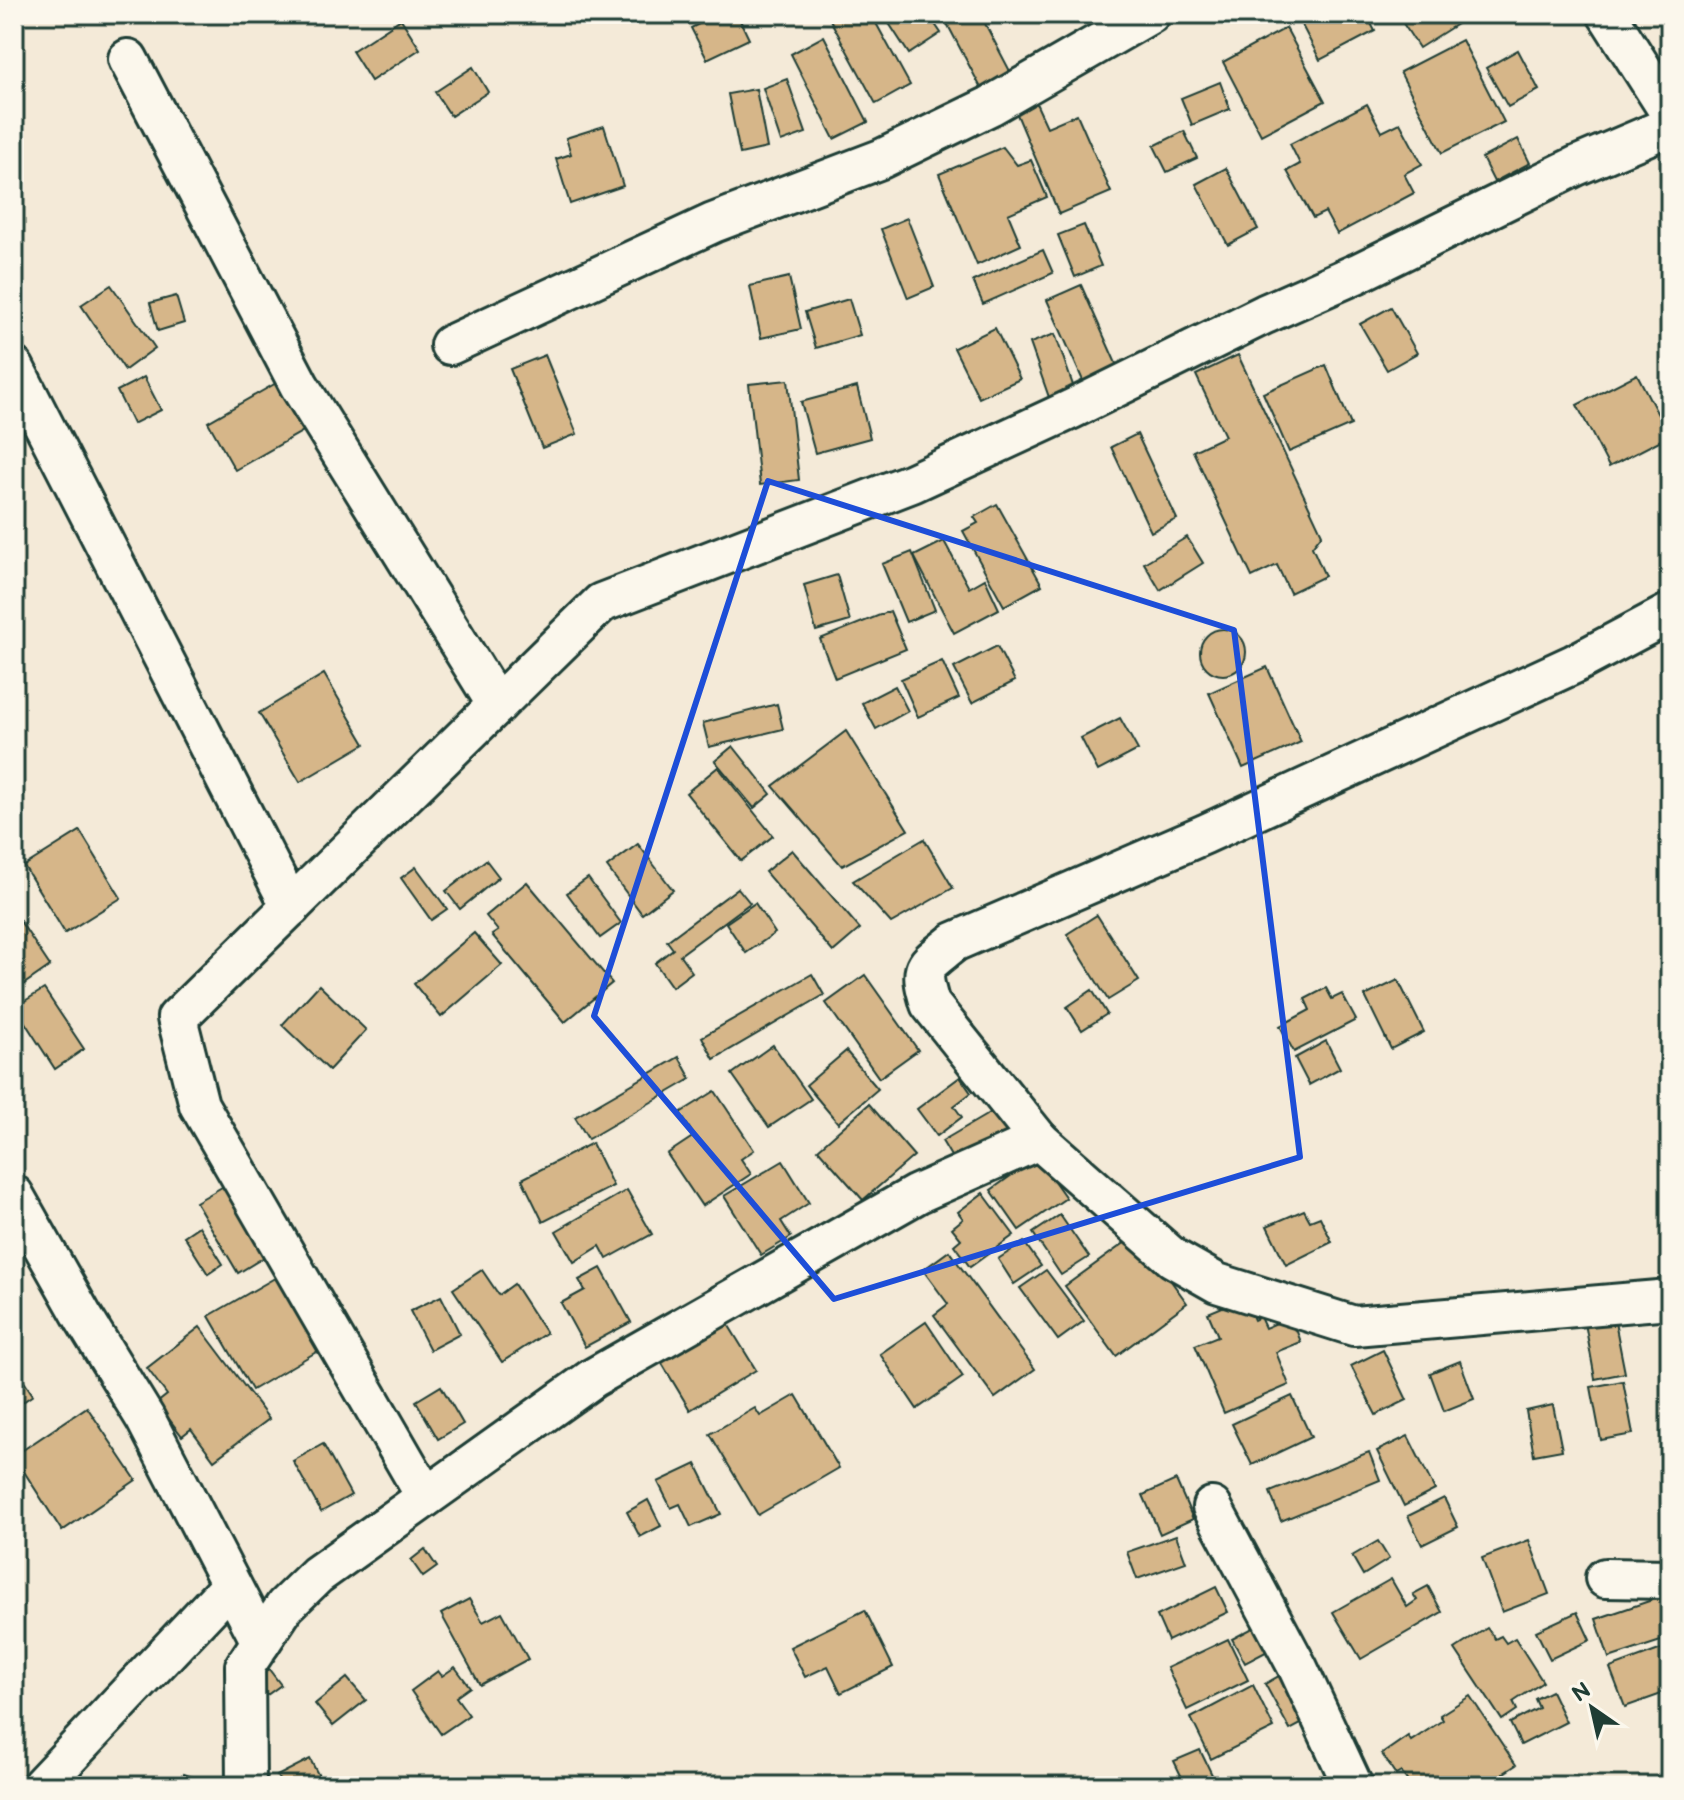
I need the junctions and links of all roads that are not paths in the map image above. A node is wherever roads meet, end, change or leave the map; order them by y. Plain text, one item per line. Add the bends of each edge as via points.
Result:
1 (1150, 14) edge
2 (1607, 14) edge
3 (128, 59) dead end
4 (1670, 113) edge
5 (1670, 126) edge
6 (450, 345) dead end
7 (14, 367) edge
8 (1670, 613) edge
9 (497, 705) junction
10 (291, 907) junction
11 (1039, 1140) junction
12 (14, 1195) edge
13 (1670, 1299) edge
14 (426, 1497) junction
15 (1212, 1507) dead end
16 (1605, 1578) dead end
17 (1670, 1579) edge
18 (231, 1585) junction
19 (261, 1642) junction
20 (41, 1786) edge
21 (246, 1786) edge
22 (1353, 1786) edge

1 - 6 street via 990,106 881,159 713,223
2 - 4 street
3 - 9 street via 299,385
5 - 9 street via 912,483 601,603
7 - 10 street
8 - 11 street via 1574,664 1205,834 954,942 925,966 922,979 930,1004
9 - 10 street
10 - 14 street via 177,1018 199,1105
11 - 13 street via 1173,1258 1217,1283 1354,1326
11 - 14 street via 917,1194 593,1378
12 - 18 street via 145,1418
14 - 19 street via 317,1575 285,1606
15 - 22 street via 1298,1668
16 - 17 street
18 - 19 street
18 - 20 street
19 - 21 street via 245,1666

